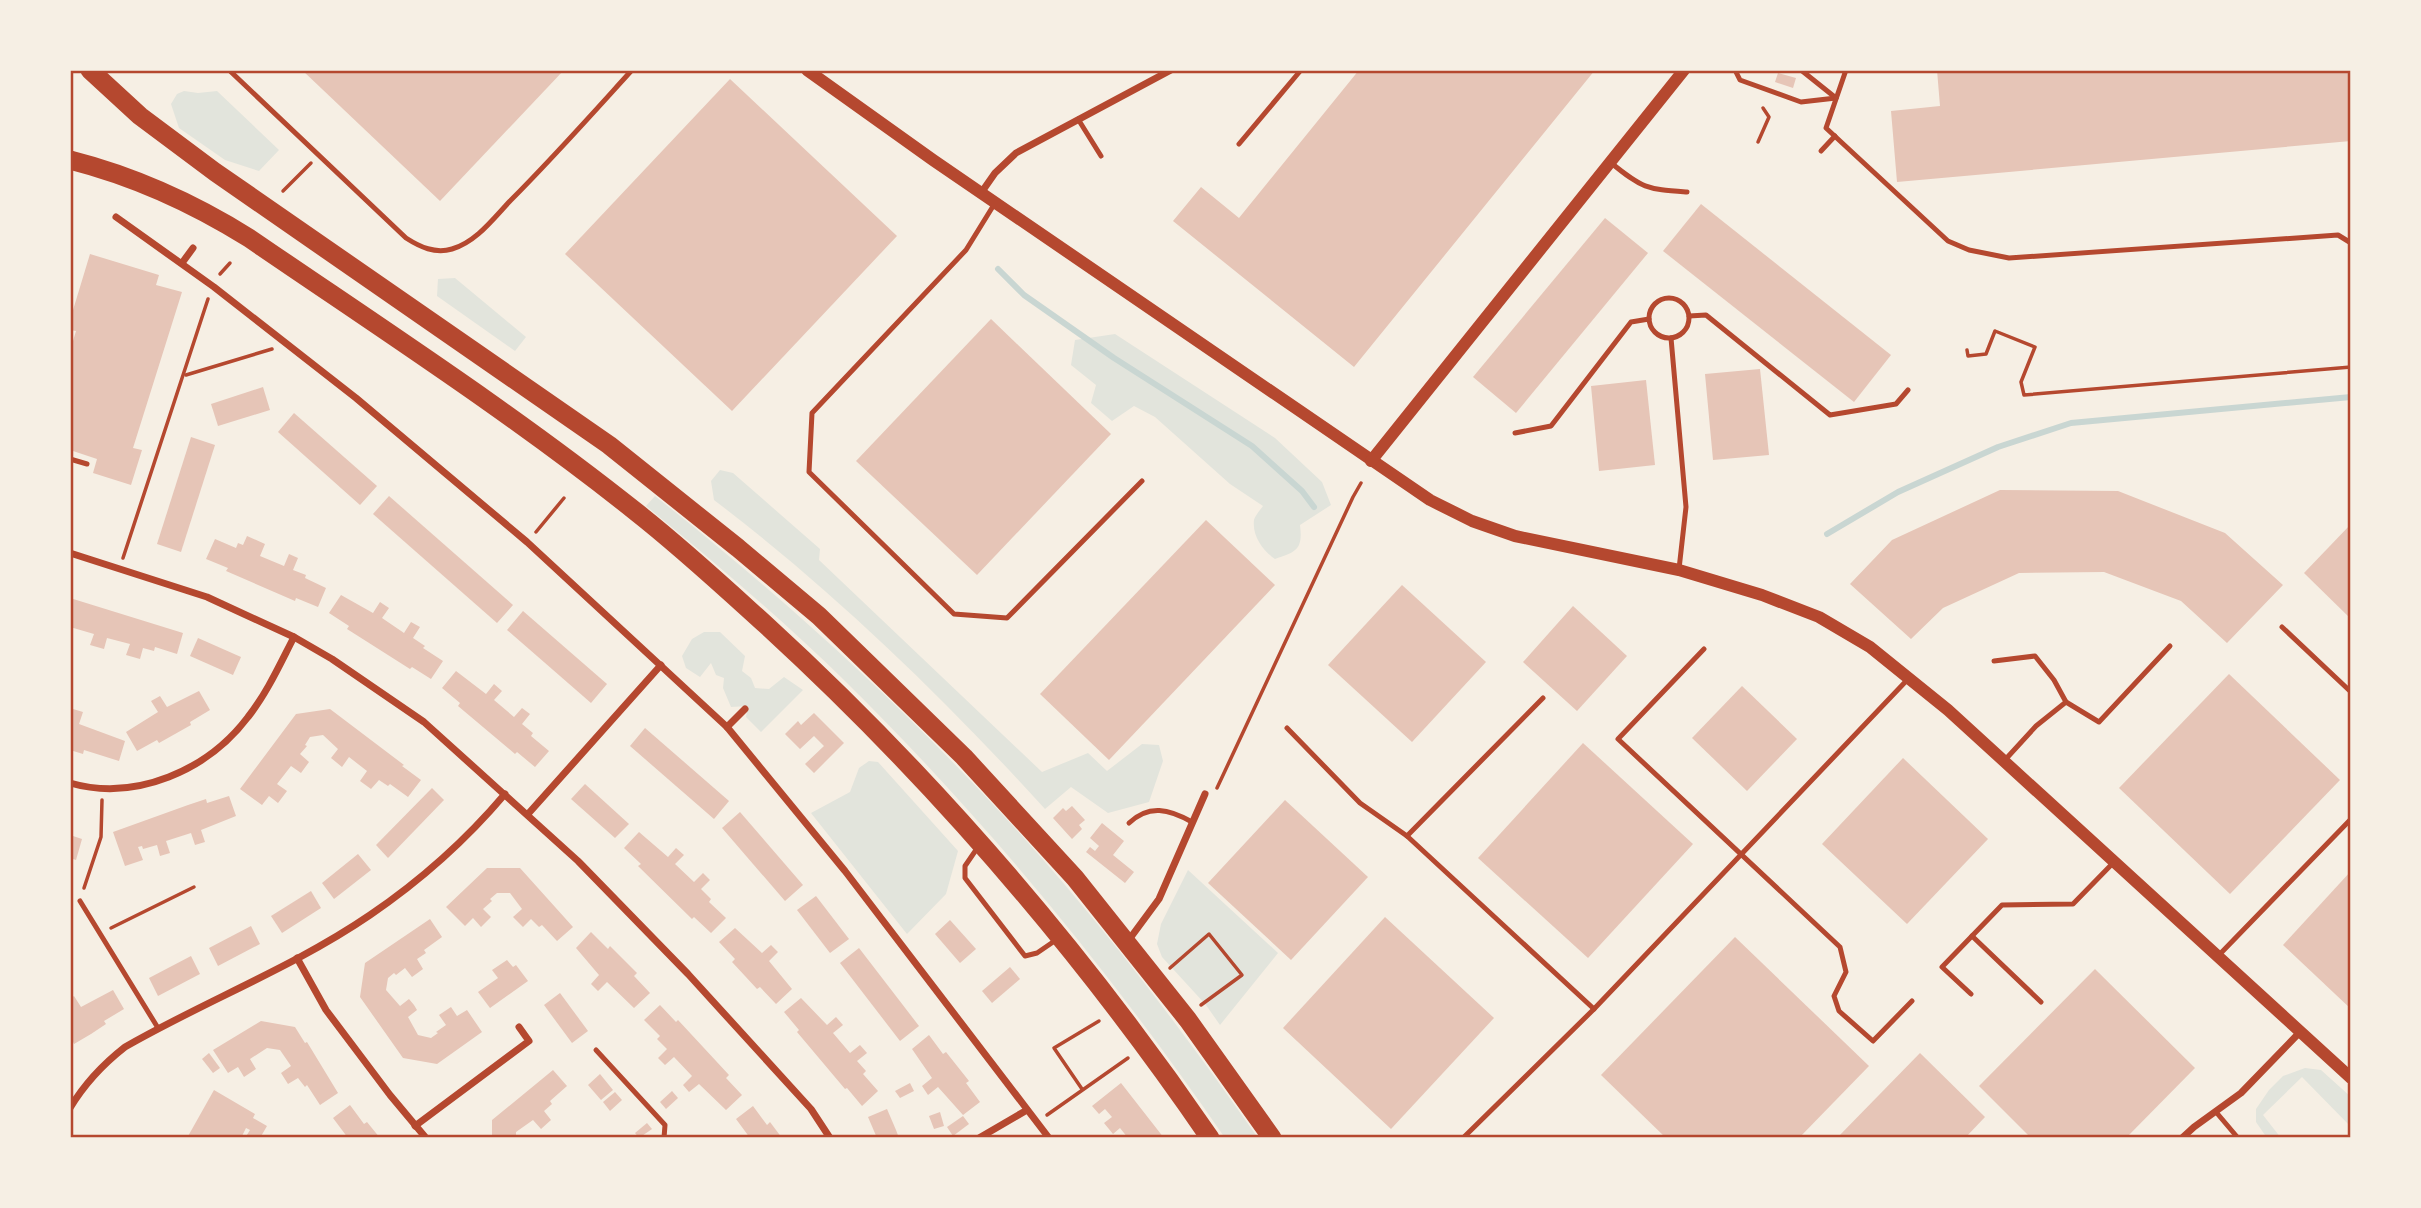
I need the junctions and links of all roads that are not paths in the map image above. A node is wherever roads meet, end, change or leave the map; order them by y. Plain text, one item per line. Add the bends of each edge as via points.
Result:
1 (90, 70) edge
2 (229, 70) edge
3 (632, 70) edge
4 (807, 70) edge
5 (1171, 70) edge
6 (1301, 70) edge
7 (1684, 70) edge
8 (1735, 70) edge
9 (1801, 70) edge
10 (1846, 70) edge
11 (1836, 98) junction
12 (1078, 119) junction
13 (1835, 136) junction
14 (1239, 144) dead end
15 (1822, 151) dead end
16 (1101, 156) dead end
17 (70, 160) edge
18 (1610, 162) junction
19 (1687, 192) dead end
20 (981, 193) junction
21 (995, 203) junction
22 (116, 217) dead end
23 (2351, 243) edge
24 (193, 248) dead end
25 (182, 263) junction
26 (1689, 316) junction
27 (1649, 318) junction
28 (1671, 338) junction
29 (1908, 390) dead end
30 (1515, 433) dead end
31 (70, 459) edge
32 (1371, 461) junction
33 (86, 464) dead end
34 (1142, 481) dead end
35 (70, 553) edge
36 (1679, 570) junction
37 (2282, 627) dead end
38 (294, 637) junction
39 (2171, 646) dead end
40 (1703, 649) dead end
41 (1994, 661) dead end
42 (661, 665) junction
43 (1909, 678) junction
44 (2351, 692) edge
45 (1543, 698) dead end
46 (2066, 702) junction
47 (745, 709) dead end
48 (727, 727) junction
49 (1287, 728) dead end
50 (2004, 762) junction
51 (70, 783) edge
52 (505, 794) junction
53 (1205, 794) road end
54 (528, 814) junction
55 (2351, 820) edge
56 (1192, 822) junction
57 (1129, 823) dead end
58 (1407, 836) junction
59 (982, 843) junction
60 (1740, 854) junction
61 (2114, 862) junction
62 (80, 901) road end
63 (1972, 936) junction
64 (1062, 937) junction
65 (1127, 942) junction
66 (2218, 956) junction
67 (297, 958) junction
68 (1971, 994) dead end
69 (1912, 1002) dead end
70 (2041, 1002) dead end
71 (1594, 1009) junction
72 (519, 1027) dead end
73 (158, 1028) junction
74 (2301, 1031) junction
75 (596, 1050) dead end
76 (2351, 1078) edge
77 (70, 1108) edge
78 (1027, 1110) junction
79 (2216, 1112) junction
80 (415, 1126) junction
81 (426, 1138) edge
82 (664, 1138) edge
83 (830, 1138) edge
84 (979, 1138) edge
85 (1049, 1138) edge
86 (1210, 1138) edge
87 (1272, 1138) edge
88 (1463, 1138) edge
89 (2182, 1138) edge
90 (2238, 1138) edge

1 - 65 highway via 140,116 215,172 609,445 819,616 964,757
2 - 3 lane via 406,238 435,250 450,250 478,234
4 - 20 street
5 - 12 street
6 - 14 lane
7 - 18 street
8 - 11 lane via 1740,80 1801,102
9 - 11 lane
10 - 11 lane
11 - 13 lane via 1826,128
12 - 16 lane
12 - 20 street via 1016,153
13 - 15 lane
13 - 23 lane via 1948,240 1969,250 2009,258 2337,236
17 - 59 highway via 164,192 229,226 571,461 677,546 805,661 887,740
18 - 19 lane via 1641,186
18 - 32 street
20 - 21 street
21 - 32 street
21 - 34 lane via 966,250 812,413 809,472 954,614 1007,618
22 - 25 street
24 - 25 street
25 - 42 street via 356,398 527,542
26 - 27 lane via 1682,304 1666,299 1658,302
26 - 28 lane via 1682,334
26 - 29 lane via 1706,315 1829,415 1896,404
27 - 28 lane via 1656,333
27 - 30 lane via 1631,323 1551,426
28 - 36 lane via 1686,507
31 - 33 lane
32 - 36 street via 1472,521 1516,536
35 - 38 street via 207,597
36 - 43 street via 1819,617 1870,646
37 - 44 lane
38 - 51 street via 257,705 234,735 192,766 142,785 102,788
38 - 52 street via 424,722
39 - 46 lane via 2099,722
40 - 60 lane via 1618,739
41 - 46 lane via 2035,656
42 - 48 street
42 - 54 street
43 - 50 street
43 - 60 lane
45 - 58 lane
46 - 50 lane via 2036,726
47 - 48 street
48 - 78 street via 845,871
49 - 58 lane via 1360,803
50 - 61 street
52 - 54 street
52 - 67 street via 419,878 369,916
53 - 56 street
54 - 83 street via 688,974 811,1109
55 - 66 lane
56 - 57 lane via 1157,809
56 - 65 street via 1159,899
58 - 71 lane
59 - 64 highway
59 - 64 lane via 965,866 965,878 1025,956
60 - 69 lane via 1840,947 1846,972 1834,996 1839,1012 1873,1041
60 - 71 lane
61 - 63 lane via 2073,904 2002,905
61 - 66 street
62 - 73 lane
63 - 68 lane via 1942,967
63 - 70 lane
64 - 86 highway
65 - 87 highway
66 - 74 street
67 - 73 street
67 - 80 street via 326,1010
71 - 88 lane
72 - 80 street via 528,1041
73 - 77 street via 102,1065
74 - 76 street
74 - 79 street
75 - 82 lane via 665,1125
78 - 84 street
78 - 85 street
79 - 89 street
79 - 90 lane
80 - 81 street

